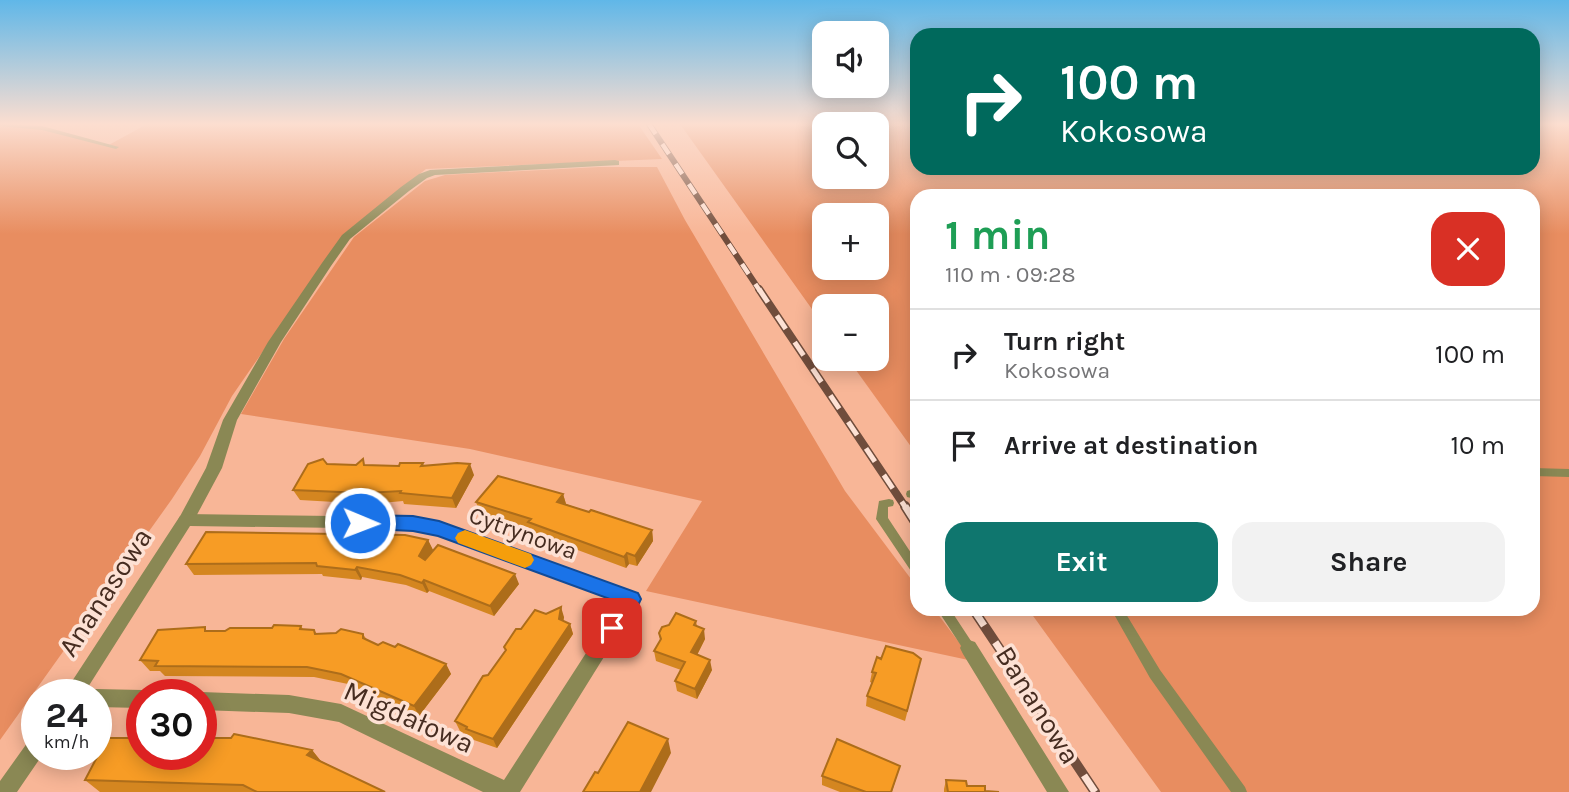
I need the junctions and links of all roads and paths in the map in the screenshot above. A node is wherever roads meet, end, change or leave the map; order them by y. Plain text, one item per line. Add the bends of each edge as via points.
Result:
1 (615, 163) dead end
2 (1540, 471) edge
3 (1569, 473) edge
4 (888, 503) dead end
5 (186, 520) junction
6 (910, 560) edge
7 (948, 616) edge
8 (1121, 616) edge
9 (969, 648) joint
10 (82, 679) edge
11 (217, 701) edge
12 (21, 769) edge
13 (5, 792) edge
14 (507, 792) edge
15 (1059, 792) edge
16 (1240, 792) edge

1 - 5 street, Ananasowa via 434,172 414,182 346,237 275,342 230,420 214,467
2 - 3 lane
4 - 6 lane via 883,504 882,519
5 - 10 street, Ananasowa
5 - 14 street, Cytrynowa via 413,523 631,599
7 - 9 lane
8 - 16 lane via 1155,674
9 - 15 street, Bananowa
11 - 14 street, Migdałowa via 281,702 341,713
12 - 13 street

